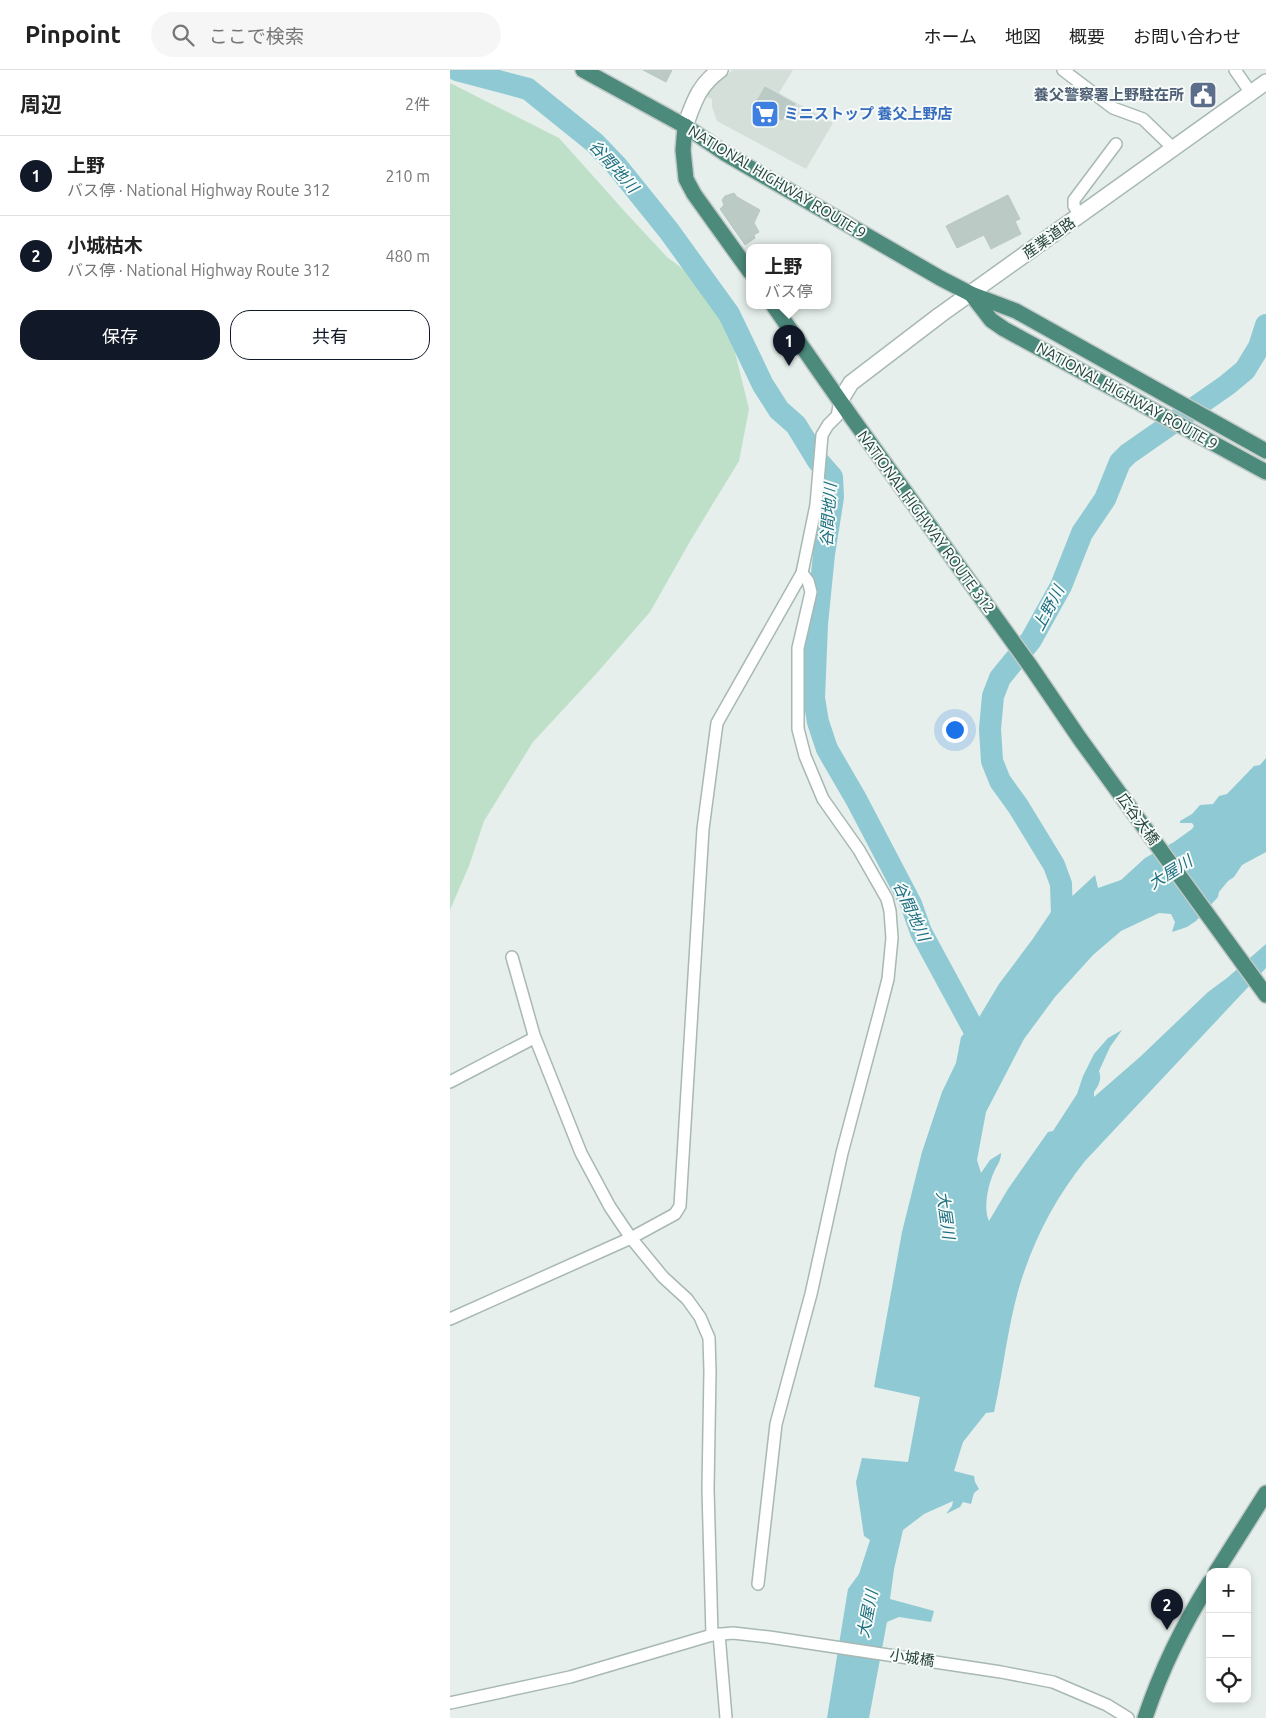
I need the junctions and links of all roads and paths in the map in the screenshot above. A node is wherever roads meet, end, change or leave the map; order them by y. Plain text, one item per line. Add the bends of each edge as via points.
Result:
1 (583, 70) edge
2 (720, 70) edge
3 (1063, 70) edge
4 (1235, 70) edge
5 (1259, 87) edge
6 (685, 126) junction
7 (1116, 144) dead end
8 (1174, 148) junction
9 (1080, 216) junction
10 (746, 266) edge
11 (971, 294) junction
12 (776, 309) edge
13 (840, 401) junction
14 (1266, 451) edge
15 (1266, 472) edge
16 (802, 573) junction
17 (1080, 739) joint
18 (512, 956) dead end
19 (1266, 995) edge
20 (534, 1038) junction
21 (450, 1082) edge
22 (631, 1238) junction
23 (450, 1319) edge
24 (1266, 1493) edge
25 (1219, 1568) edge
26 (758, 1584) dead end
27 (1206, 1588) edge
28 (715, 1635) junction
29 (450, 1703) edge
30 (726, 1718) edge
31 (1128, 1718) edge
32 (1145, 1718) edge

1 - 6 highway, NATIONAL HIGHWAY ROUTE 9
2 - 6 street via 708,79 695,98
3 - 8 street via 1113,108 1143,119
4 - 5 street
5 - 8 street, 産業道路
6 - 10 highway via 686,179
6 - 11 highway, NATIONAL HIGHWAY ROUTE 9 via 726,154
7 - 9 street via 1074,200
8 - 9 street, 産業道路
9 - 11 street, 産業道路
11 - 13 street, 産業道路 via 851,383
11 - 14 highway, NATIONAL HIGHWAY ROUTE 9 via 1016,311
11 - 15 highway, NATIONAL HIGHWAY ROUTE 9 via 991,320 1004,329
12 - 13 highway, NATIONAL HIGHWAY ROUTE 312
13 - 16 street via 837,416 822,435 816,505
13 - 17 highway, NATIONAL HIGHWAY ROUTE 312 via 1032,667
16 - 22 street via 717,723 703,829 680,1206 675,1214
16 - 26 street via 811,592 798,648 798,730 823,799 859,850 887,899 892,938 888,979 776,1424
17 - 19 highway, 広谷大橋
18 - 20 street
20 - 21 street
20 - 22 street via 581,1153
22 - 23 street
22 - 28 street via 663,1277 687,1299 709,1338 708,1489
24 - 25 highway
27 - 32 highway via 1169,1655
28 - 29 street, 小城橋 via 570,1677
28 - 30 street
28 - 31 street, 小城橋 via 733,1633 778,1638 1053,1682

